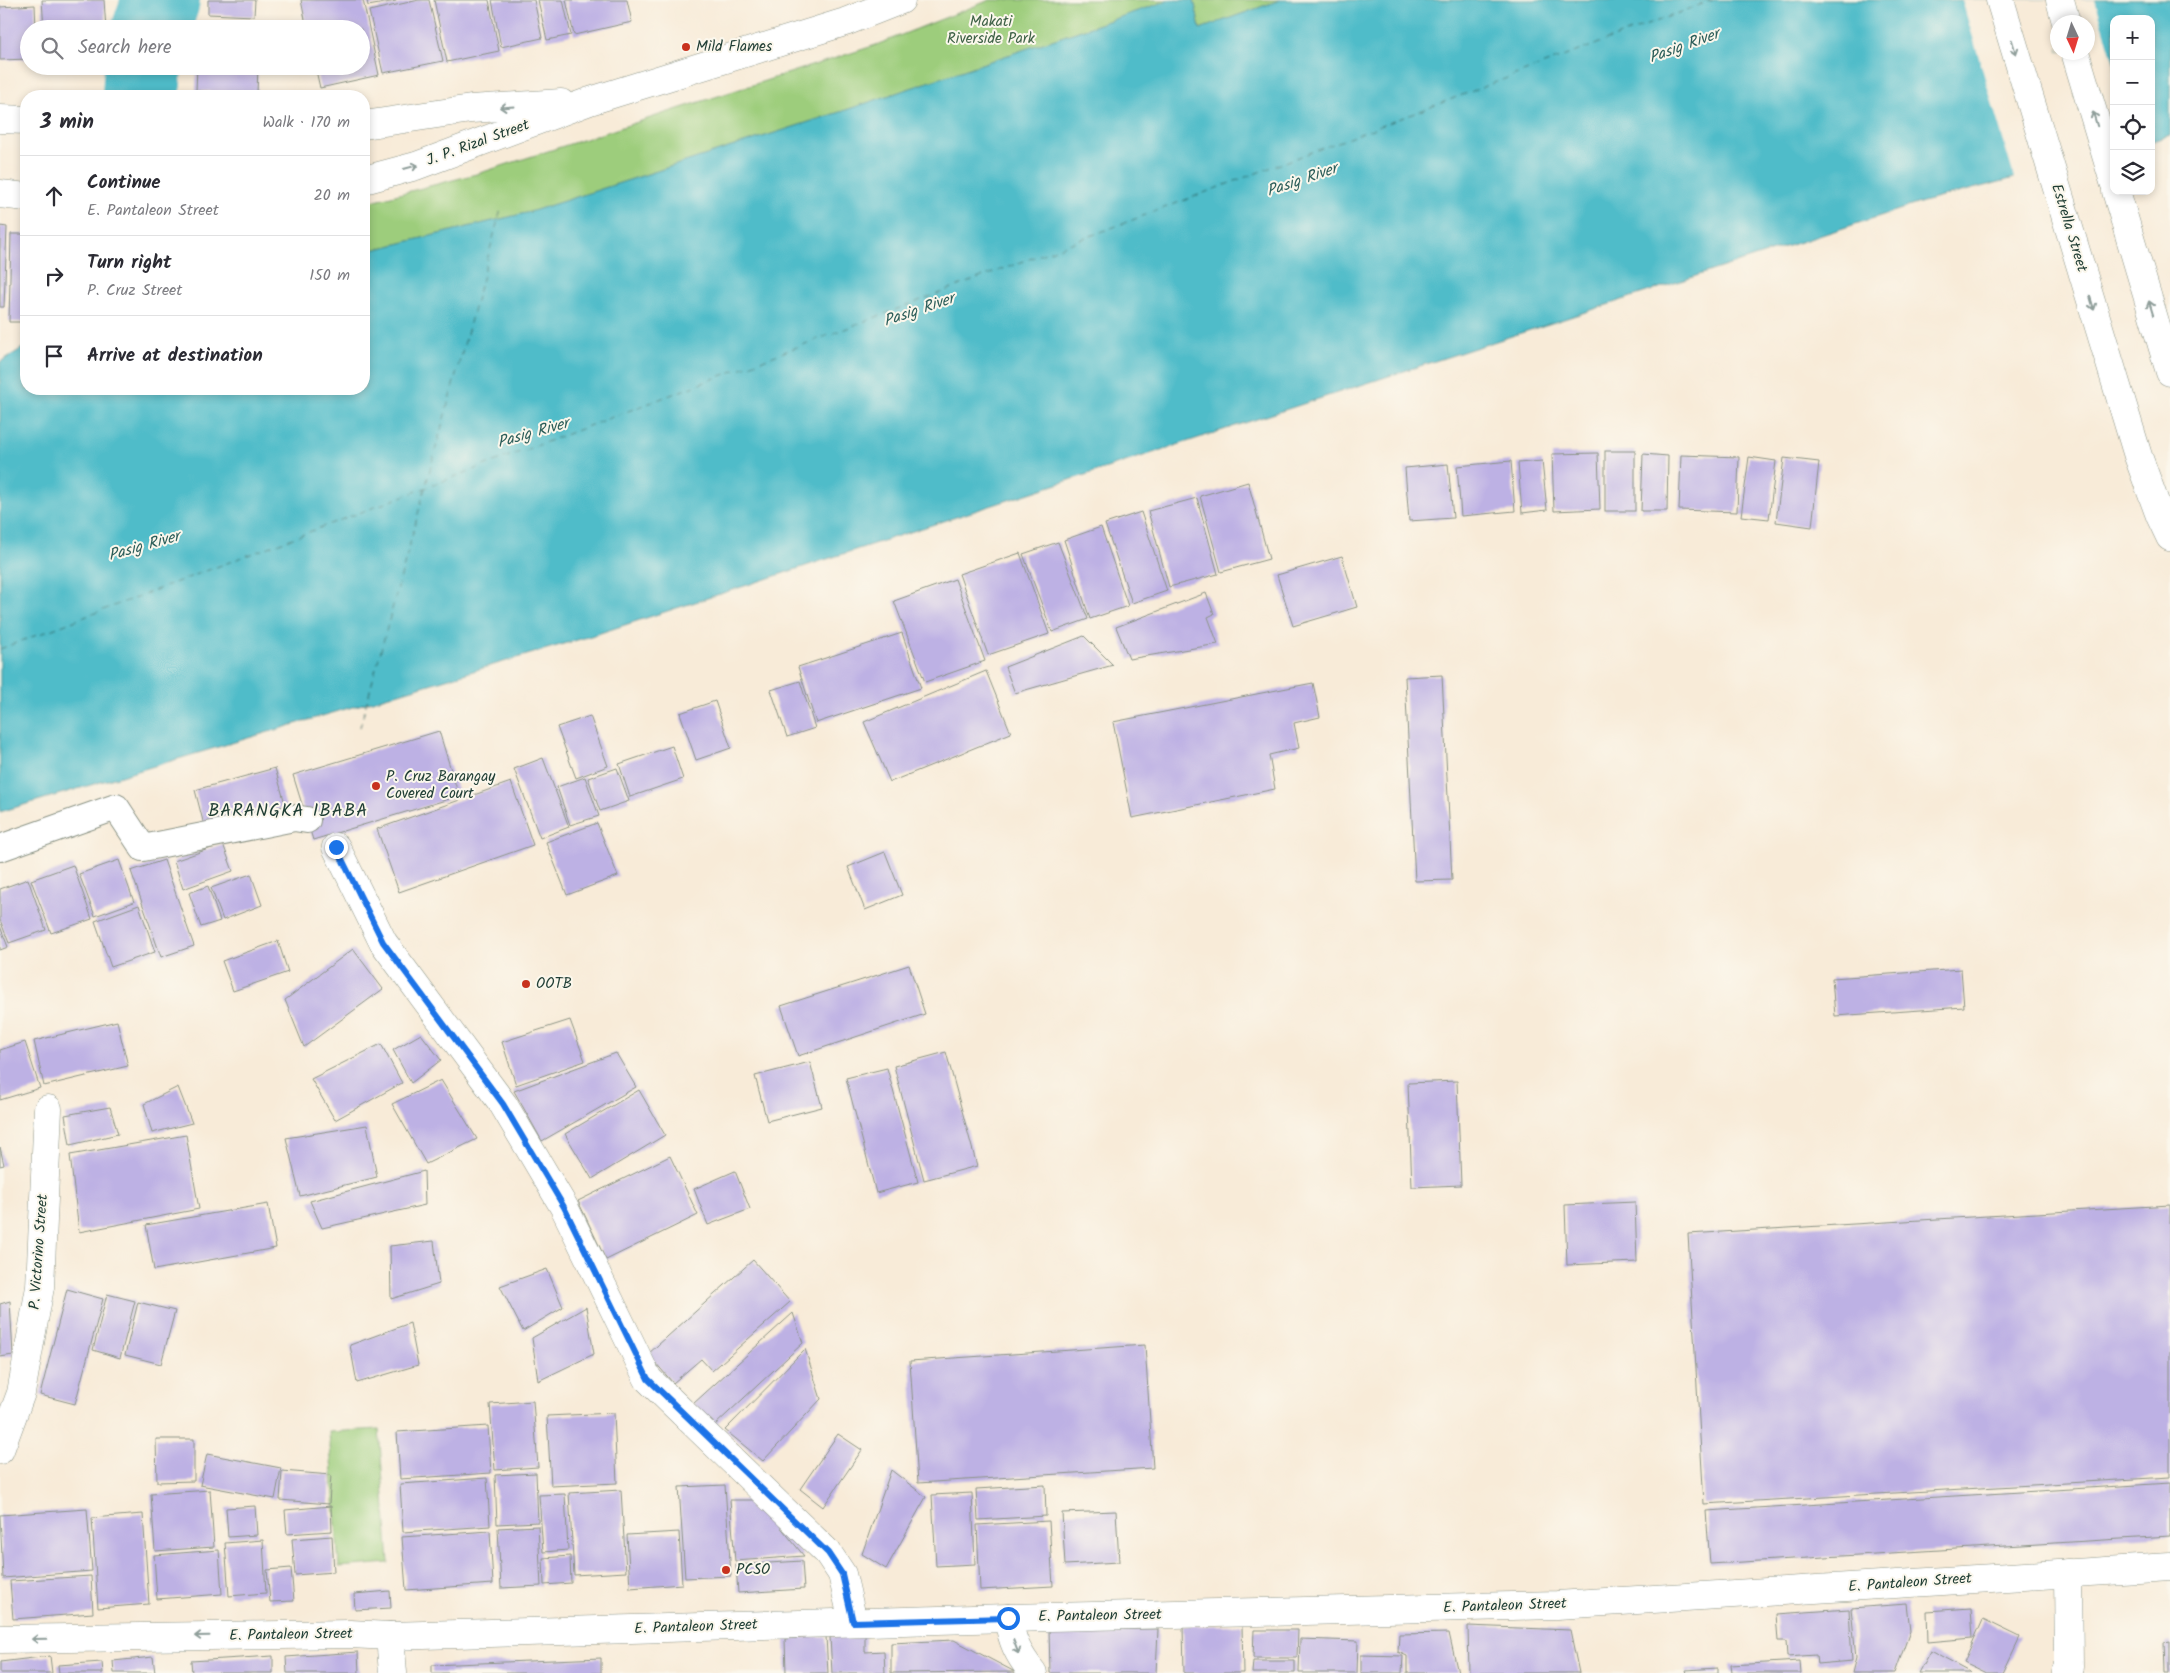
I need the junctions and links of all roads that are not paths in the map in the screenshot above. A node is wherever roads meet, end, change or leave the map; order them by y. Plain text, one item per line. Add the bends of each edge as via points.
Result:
1 (901, 0) edge
2 (2000, 0) edge
3 (2060, 0) edge
4 (2064, 15) edge
5 (2077, 60) edge
6 (590, 101) junction
7 (0, 119) edge
8 (20, 120) edge
9 (370, 124) edge
10 (2110, 169) edge
11 (370, 178) edge
12 (0, 194) edge
13 (2117, 195) edge
14 (20, 196) edge
15 (2170, 372) edge
16 (2170, 538) edge
17 (307, 820) dead end
18 (336, 847) dead end
19 (0, 848) edge
20 (48, 1109) dead end
21 (10, 1394) edge
22 (0, 1450) edge
23 (2170, 1567) edge
24 (2068, 1573) junction
25 (1008, 1618) junction
26 (853, 1622) junction
27 (390, 1636) junction
28 (0, 1639) edge
29 (2071, 1671) edge
30 (393, 1673) edge
31 (1032, 1673) edge

1 - 6 street, J. P. Rizal Street via 845,22
2 -> 16 street, Estrella Street via 2138,456
3 - 4 street
10 -> 5 street
6 -> 9 street, J. P. Rizal Street via 471,109
11 -> 6 street, J. P. Rizal Street via 416,166
7 - 8 street
12 - 14 street
15 -> 13 street
17 - 19 street via 294,818 143,848 116,807
18 - 26 street via 383,942 503,1104 564,1207 648,1379 828,1553 842,1574
20 - 21 street, P. Victorino Street via 40,1287
21 - 22 street, P. Victorino Street
23 - 24 street, E. Pantaleon Street
24 - 25 street, E. Pantaleon Street via 1557,1605
24 - 29 street
25 - 26 street, E. Pantaleon Street
25 -> 31 street via 1018,1654
26 - 27 street, E. Pantaleon Street
27 -> 28 street, E. Pantaleon Street
27 - 30 street

